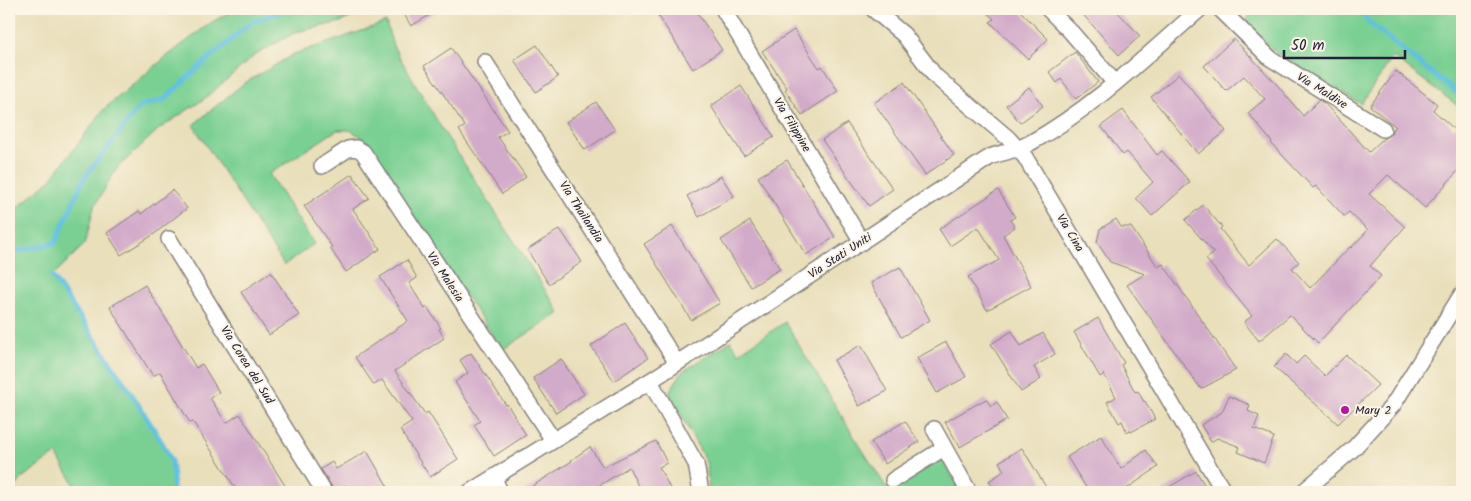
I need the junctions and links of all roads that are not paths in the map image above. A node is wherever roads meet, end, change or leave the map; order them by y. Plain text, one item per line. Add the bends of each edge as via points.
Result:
1 (723, 9) edge
2 (873, 9) edge
3 (1048, 9) edge
4 (1200, 9) edge
5 (1220, 9) edge
6 (485, 62) dead end
7 (1115, 82) junction
8 (1383, 129) dead end
9 (1017, 148) junction
10 (322, 166) dead end
11 (169, 239) dead end
12 (862, 242) junction
13 (1462, 294) edge
14 (677, 363) junction
15 (650, 381) junction
16 (934, 429) dead end
17 (553, 440) junction
18 (944, 448) junction
19 (494, 478) junction
20 (893, 480) dead end
21 (324, 492) edge
22 (470, 492) edge
23 (500, 492) edge
24 (701, 492) edge
25 (969, 492) edge
26 (1224, 492) edge
27 (1303, 492) edge

1 - 12 street, Via Filippine
2 - 9 street, Via Cina via 904,35 935,76
3 - 7 street
4 - 7 street, Via Stati Uniti
5 - 8 street, Via Maldive via 1270,58
6 - 14 street, Via Thailandia
7 - 9 street, Via Stati Uniti via 1072,116
9 - 12 street, Via Stati Uniti via 990,157
9 - 26 street, Via Cina
10 - 17 street, Via Malesia via 348,149 364,152
11 - 21 street, Via Corea del Sud
12 - 14 street, Via Stati Uniti
13 - 27 street via 1393,406 1354,448
14 - 15 street, Via Stati Uniti
15 - 17 street, Via Stati Uniti
15 - 24 street via 696,464
16 - 18 street
17 - 19 street, Via Stati Uniti
18 - 20 street
18 - 25 street
19 - 22 street, Via Stati Uniti
19 - 23 street

